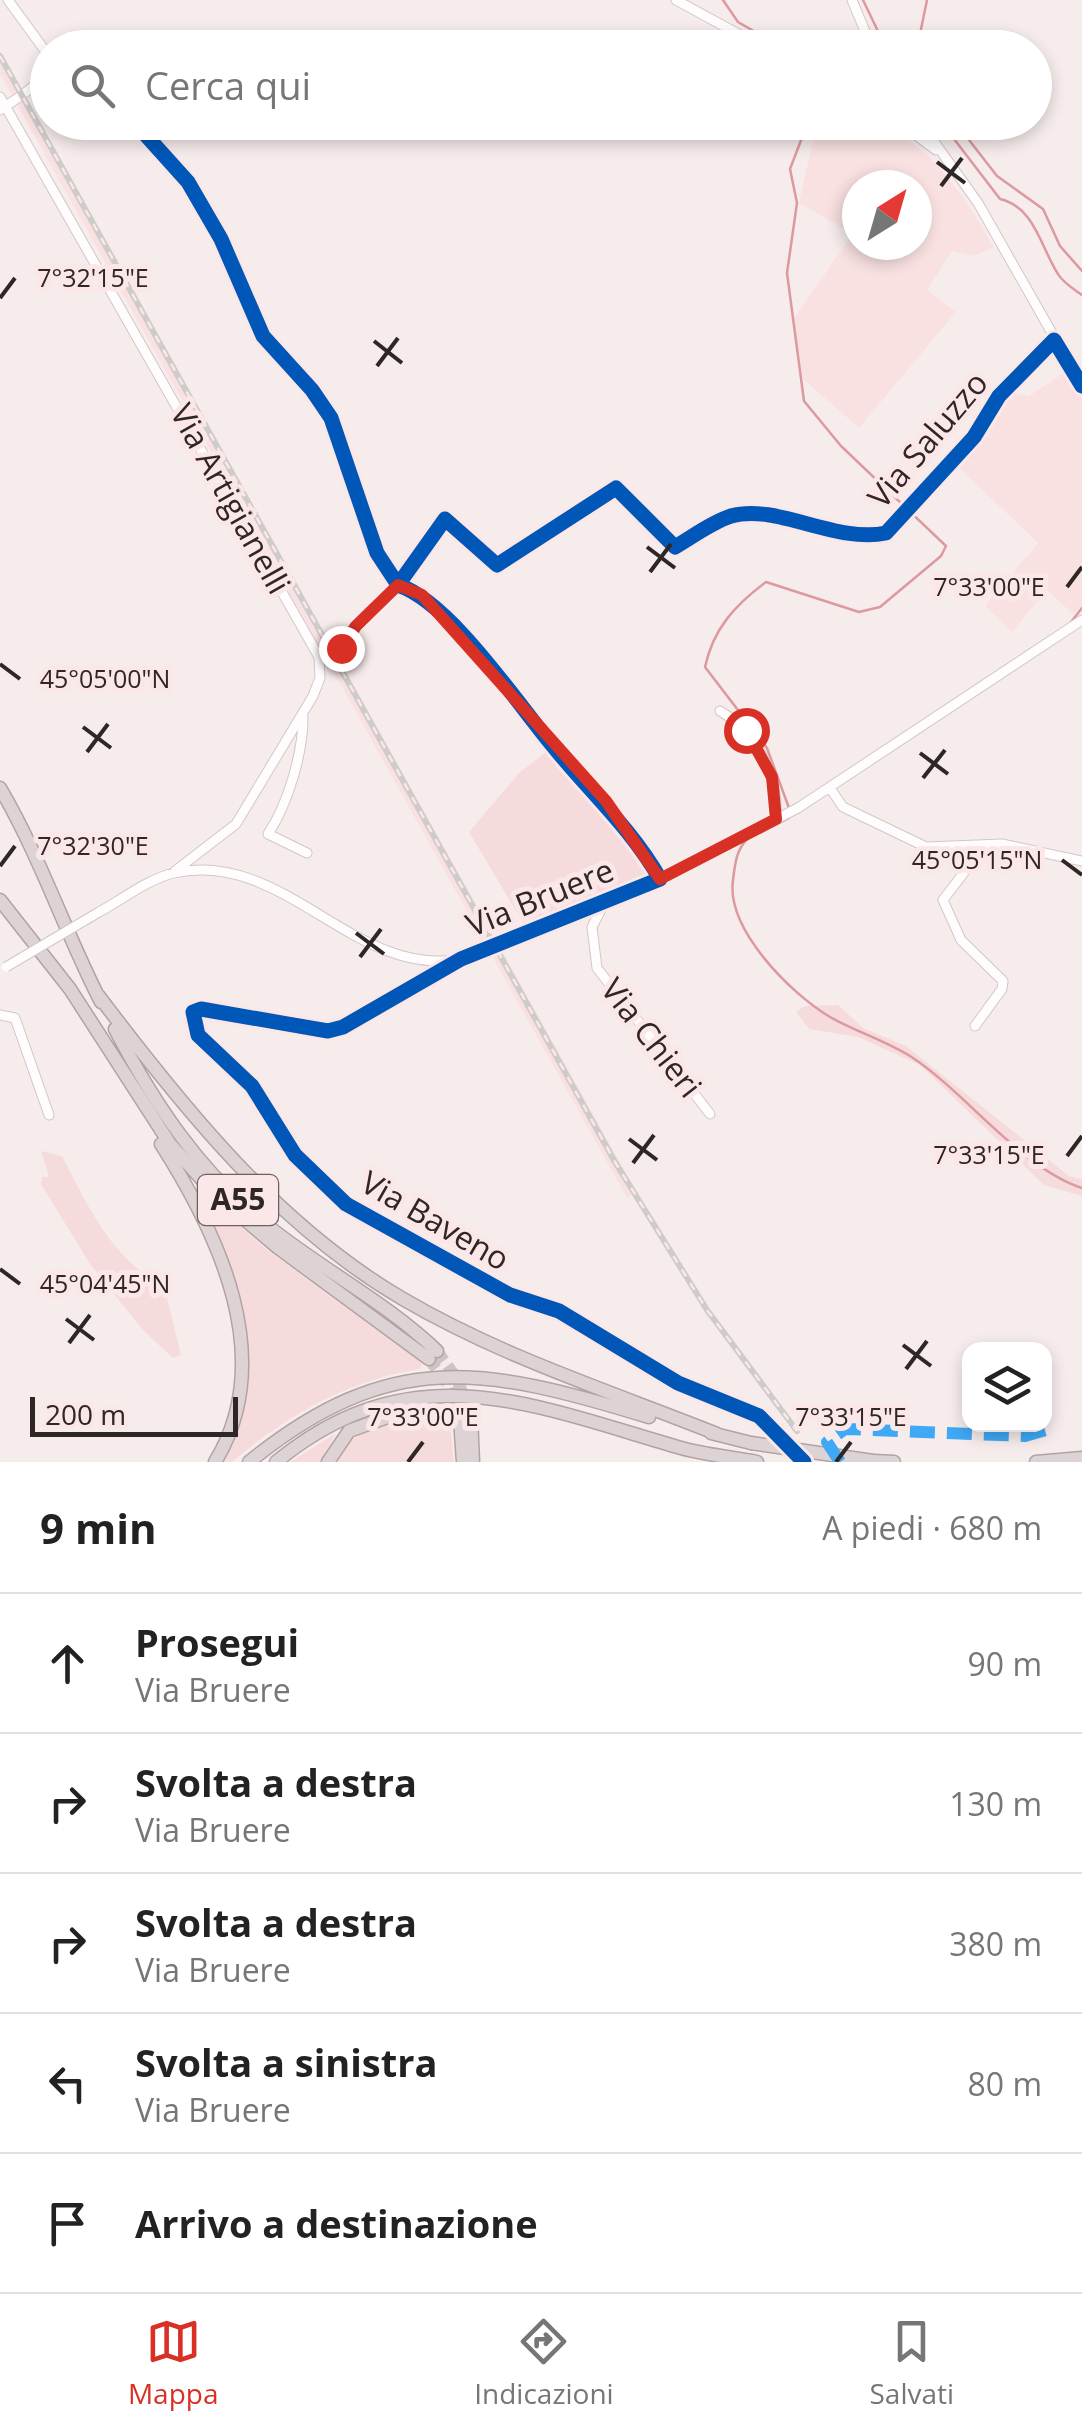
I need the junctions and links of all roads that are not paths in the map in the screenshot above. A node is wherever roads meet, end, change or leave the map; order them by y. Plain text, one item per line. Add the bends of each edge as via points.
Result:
1 (8, 0) edge
2 (676, 0) edge
3 (852, 0) edge
4 (30, 30) edge
5 (731, 30) edge
6 (864, 30) edge
7 (30, 88) edge
8 (2, 104) edge
9 (922, 140) edge
10 (932, 140) edge
11 (944, 156) junction
12 (1054, 340) junction
13 (1082, 386) edge
14 (398, 585) junction
15 (1082, 620) edge
16 (341, 648) dead end
17 (720, 711) dead end
18 (303, 714) junction
19 (0, 788) edge
20 (830, 788) junction
21 (776, 819) junction
22 (985, 845) junction
23 (307, 853) dead end
24 (1082, 861) edge
25 (172, 874) junction
26 (660, 879) junction
27 (0, 900) edge
28 (605, 903) junction
29 (461, 959) junction
30 (3, 969) edge
31 (98, 995) junction
32 (0, 1016) edge
33 (975, 1026) dead end
34 (132, 1089) junction
35 (710, 1114) dead end
36 (49, 1115) dead end
37 (444, 1396) junction
38 (717, 1434) junction
39 (1082, 1458) edge
40 (750, 1461) edge
41 (873, 1461) edge
42 (215, 1462) edge
43 (249, 1462) edge
44 (276, 1462) edge
45 (328, 1462) edge
46 (463, 1462) edge
47 (474, 1462) edge
48 (804, 1462) edge
49 (894, 1462) edge
50 (1036, 1462) edge

1 - 4 street
2 - 5 street
3 - 6 street
7 - 8 street
8 - 18 street, Via Artigianelli via 319,657 320,678
9 - 11 street
10 - 11 street
11 - 12 street via 1000,239
12 - 13 street
12 - 14 street, Via Saluzzo via 886,533 867,537 732,516 675,546 616,488 497,564 444,518
14 - 16 street
14 - 26 street, Via Bruere via 422,595 501,680 606,801
15 - 20 street, Via Bruere
17 - 21 street via 746,730 758,750 778,797
18 - 23 street via 281,810 268,834
18 - 25 street, Via Artigianelli via 236,824
19 - 31 highway, A55
20 - 21 street, Via Bruere
20 - 22 street via 842,808 926,846
21 - 26 street, Via Bruere
22 - 24 street
22 - 33 street via 943,900 961,940 1003,980
25 - 29 street, Via Bruere via 256,880 399,956
25 - 30 street, Via Bruere, bridge
26 - 28 street, Via Bruere
27 - 34 highway, A55 via 70,989
28 - 29 street, Via Bruere
28 - 35 street, Via Chieri via 592,928 598,968
29 - 48 street, Via Baveno via 383,1007 328,1031 201,1009 193,1012 192,1023 252,1086 296,1154 346,1204 510,1296 559,1311 678,1383 759,1416
31 - 34 highway, A55 via 157,1105 214,1178 433,1355 246,1222 182,1158
31 - 38 highway, A55 via 251,1178 356,1267 424,1311
32 - 36 street via 14,1018
34 - 42 highway, A55 via 206,1219 243,1342 240,1396
37 - 40 highway via 528,1402 686,1450
37 - 44 highway via 347,1416
37 - 45 highway via 348,1430
38 - 41 highway, A55, bridge
38 - 43 highway, A55 via 517,1381 409,1379 322,1410
39 - 50 highway
41 - 49 highway, A55
46 - 47 highway via 466,1417

